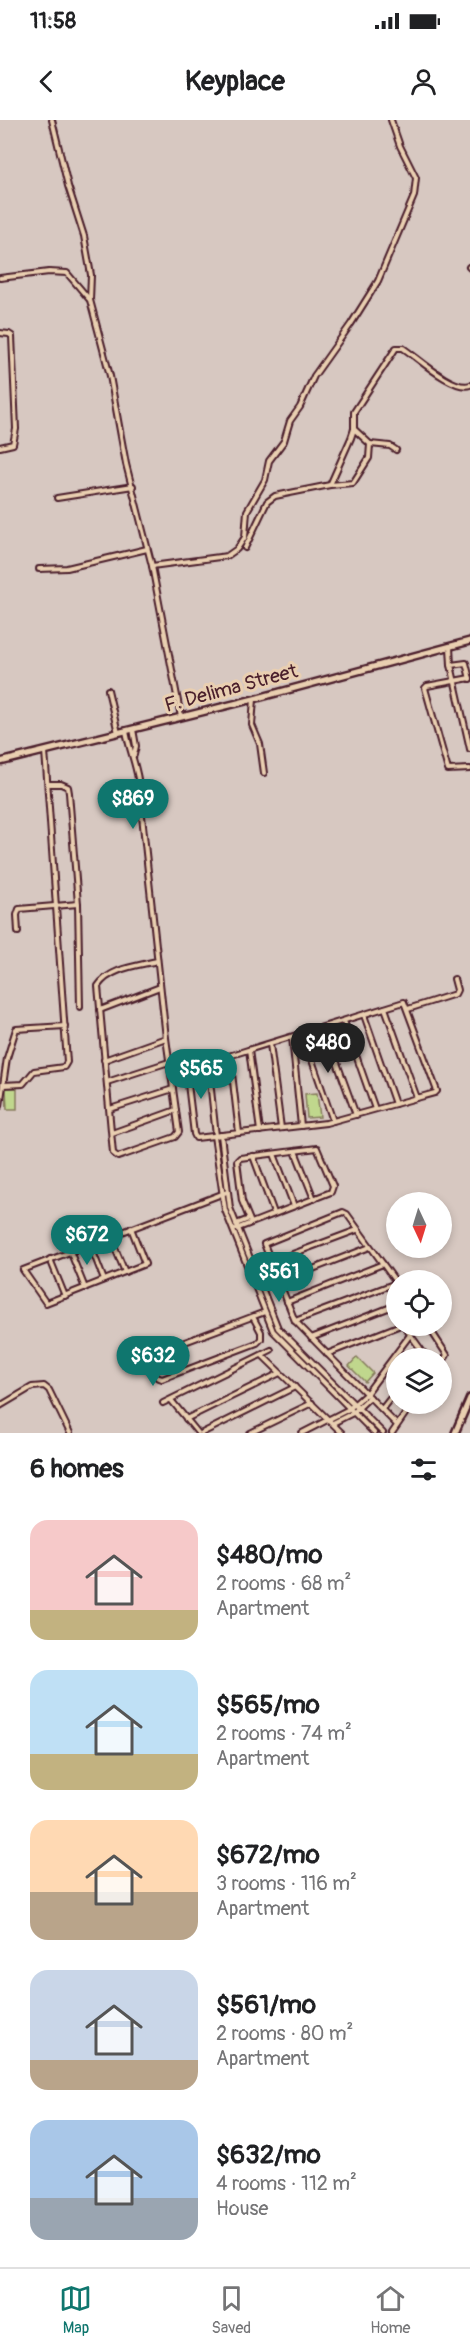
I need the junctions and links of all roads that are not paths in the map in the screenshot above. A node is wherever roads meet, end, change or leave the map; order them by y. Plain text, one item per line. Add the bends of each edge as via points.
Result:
1 (52, 120) edge
2 (391, 120) edge
3 (0, 278) edge
4 (90, 300) junction
5 (0, 333) edge
6 (470, 385) edge
7 (354, 429) junction
8 (370, 444) junction
9 (0, 447) edge
10 (396, 450) dead end
11 (330, 484) junction
12 (133, 486) junction
13 (57, 498) dead end
14 (245, 548) dead end
15 (147, 549) junction
16 (152, 566) junction
17 (39, 569) dead end
18 (470, 641) edge
19 (450, 646) junction
20 (451, 665) junction
21 (470, 679) edge
22 (455, 681) junction
23 (108, 690) dead end
24 (254, 699) junction
25 (181, 717) junction
26 (133, 729) junction
27 (126, 731) junction
28 (117, 733) junction
29 (470, 749) edge
30 (45, 751) junction
31 (134, 756) junction
32 (0, 762) edge
33 (470, 769) edge
34 (264, 773) dead end
35 (48, 784) junction
36 (78, 904) junction
37 (57, 905) junction
38 (18, 932) dead end
39 (157, 961) junction
40 (454, 979) dead end
41 (160, 987) junction
42 (80, 1007) dead end
43 (385, 1008) junction
44 (408, 1009) junction
45 (100, 1010) junction
46 (364, 1015) junction
47 (345, 1021) junction
48 (65, 1026) junction
49 (324, 1027) junction
50 (303, 1034) junction
51 (292, 1037) junction
52 (166, 1038) junction
53 (270, 1044) junction
54 (249, 1050) junction
55 (230, 1056) junction
56 (185, 1059) dead end
57 (104, 1060) junction
58 (169, 1062) junction
59 (208, 1062) junction
60 (186, 1069) junction
61 (107, 1082) junction
62 (3, 1085) junction
63 (173, 1089) junction
64 (417, 1098) junction
65 (395, 1104) junction
66 (0, 1106) edge
67 (110, 1109) junction
68 (375, 1109) junction
69 (176, 1110) junction
70 (356, 1115) junction
71 (333, 1121) junction
72 (301, 1126) junction
73 (281, 1128) junction
74 (260, 1131) junction
75 (111, 1133) junction
76 (239, 1133) junction
77 (217, 1136) junction
78 (215, 1146) junction
79 (222, 1146) junction
80 (295, 1151) junction
81 (274, 1154) junction
82 (253, 1156) junction
83 (227, 1192) junction
84 (222, 1193) junction
85 (314, 1199) junction
86 (294, 1206) junction
87 (274, 1214) junction
88 (250, 1221) junction
89 (237, 1226) junction
90 (131, 1228) junction
91 (231, 1228) junction
92 (358, 1230) junction
93 (110, 1236) junction
94 (90, 1244) junction
95 (370, 1247) junction
96 (70, 1251) junction
97 (50, 1259) junction
98 (271, 1262) junction
99 (383, 1264) junction
100 (387, 1270) edge
101 (125, 1272) junction
102 (104, 1280) junction
103 (279, 1282) junction
104 (386, 1287) edge
105 (85, 1288) junction
106 (65, 1296) junction
107 (287, 1302) junction
108 (386, 1309) edge
109 (271, 1313) junction
110 (266, 1314) junction
111 (253, 1317) junction
112 (295, 1321) junction
113 (386, 1331) edge
114 (282, 1332) junction
115 (277, 1336) junction
116 (409, 1336) edge
117 (311, 1338) junction
118 (271, 1350) dead end
119 (327, 1354) junction
120 (262, 1355) junction
121 (313, 1369) junction
122 (280, 1373) junction
123 (295, 1387) junction
124 (368, 1396) junction
125 (470, 1398) edge
126 (171, 1400) junction
127 (163, 1402) dead end
128 (312, 1403) junction
129 (386, 1403) edge
130 (0, 1406) edge
131 (353, 1409) junction
132 (381, 1409) junction
133 (405, 1414) edge
134 (186, 1419) junction
135 (329, 1419) junction
136 (333, 1423) junction
137 (317, 1425) junction
138 (398, 1425) junction
139 (339, 1432) edge
140 (70, 1433) edge
141 (200, 1433) edge
142 (250, 1433) edge
143 (302, 1433) edge
144 (312, 1433) edge
145 (374, 1433) edge
146 (383, 1433) edge
147 (392, 1433) edge
148 (456, 1433) edge

1 - 4 street via 84,236 91,275
2 - 16 street via 416,178 414,196 378,281 314,376 284,441 269,461 265,480 247,511 243,542 227,556
3 - 4 street via 67,273
4 - 12 street
5 - 9 street via 12,336 16,429 13,444
6 - 7 street via 452,383 404,348 396,348 354,412
7 - 8 street
7 - 11 street
8 - 10 street
8 - 11 street via 369,458 353,483
11 - 14 street via 275,496 267,502
12 - 13 street
12 - 15 street
15 - 16 street
15 - 17 street via 67,568
16 - 25 street
18 - 19 street, F. Delima Street
19 - 20 street
19 - 24 street, F. Delima Street
20 - 21 street via 466,663
20 - 22 street
21 - 22 street
22 - 29 street
22 - 33 street via 425,690 448,769
23 - 28 street
24 - 25 street, F. Delima Street
24 - 34 street via 252,725 260,744
25 - 26 street, F. Delima Street
26 - 27 street, F. Delima Street
26 - 31 street
27 - 28 street, F. Delima Street
27 - 31 street
28 - 30 street, F. Delima Street
30 - 32 street, F. Delima Street
30 - 35 street
31 - 39 street
35 - 36 street via 68,787
35 - 37 street
36 - 37 street
36 - 42 street
37 - 38 street via 19,909
37 - 48 street
39 - 41 street
39 - 45 street via 103,978 98,986
40 - 44 street via 458,990 455,994
41 - 45 street
41 - 52 street
43 - 44 street via 404,1002
43 - 46 street
43 - 64 street
44 - 64 street via 437,1091
45 - 57 street
46 - 47 street
46 - 65 street
47 - 49 street
47 - 68 street
48 - 62 street via 16,1029
48 - 62 street via 66,1065 34,1071 23,1084
49 - 50 street
49 - 70 street
50 - 51 street
50 - 71 street
51 - 53 street
51 - 72 street
52 - 57 street
52 - 58 street
53 - 54 street
53 - 73 street
54 - 55 street
54 - 74 street
55 - 59 street
55 - 76 street
56 - 60 street
57 - 61 street
58 - 61 street
58 - 63 street
59 - 60 street
59 - 77 street
60 - 77 street via 194,1136
61 - 67 street
62 - 66 street
63 - 67 street
63 - 69 street
64 - 65 street
65 - 68 street
67 - 75 street
68 - 70 street
69 - 75 street
69 - 75 street via 179,1132 175,1137 134,1152 118,1157 113,1153
70 - 71 street
71 - 72 street
72 - 73 street
73 - 74 street
74 - 76 street
76 - 77 street
77 - 78 street
77 - 79 street
78 - 79 street
78 - 84 street
79 - 83 street
80 - 81 street
80 - 85 street
80 - 85 street via 317,1148 333,1186 331,1192
81 - 82 street
81 - 86 street
82 - 87 street
82 - 88 street via 237,1161 242,1201
83 - 84 street
83 - 89 street
84 - 90 street
84 - 91 street
85 - 86 street
86 - 87 street
87 - 88 street
88 - 89 street
89 - 91 street
89 - 109 street
90 - 93 street
90 - 101 street via 145,1264
91 - 110 street
92 - 95 street
92 - 98 street
92 - 98 street via 346,1214 339,1213 265,1242
93 - 94 street
93 - 101 street
94 - 96 street
94 - 102 street
95 - 99 street
95 - 103 street
96 - 97 street
96 - 105 street
97 - 106 street
97 - 106 street via 23,1270 46,1303
98 - 103 street
99 - 100 street
99 - 107 street
101 - 102 street
102 - 105 street
103 - 107 street
104 - 112 street
105 - 106 street
107 - 112 street
108 - 117 street
109 - 110 street
109 - 114 street
110 - 111 street
110 - 115 street
111 - 111 street via 150,1355 147,1367 162,1379 257,1343 261,1332
112 - 117 street
113 - 119 street
114 - 115 street
114 - 121 street
115 - 121 street
116 - 124 street
117 - 119 street
118 - 120 street
119 - 124 street
120 - 122 street
120 - 126 street
121 - 131 street
122 - 123 street
122 - 134 street
123 - 128 street
123 - 141 street
124 - 131 street
124 - 132 street
125 - 148 street
126 - 127 street
126 - 134 street
128 - 135 street
128 - 142 street
129 - 132 street
130 - 140 street via 32,1387 44,1386
131 - 135 street
131 - 136 street
131 - 145 street
131 - 146 street
132 - 138 street
133 - 138 street
134 - 141 street
135 - 136 street
135 - 137 street
136 - 139 street
137 - 143 street
137 - 144 street
138 - 147 street

